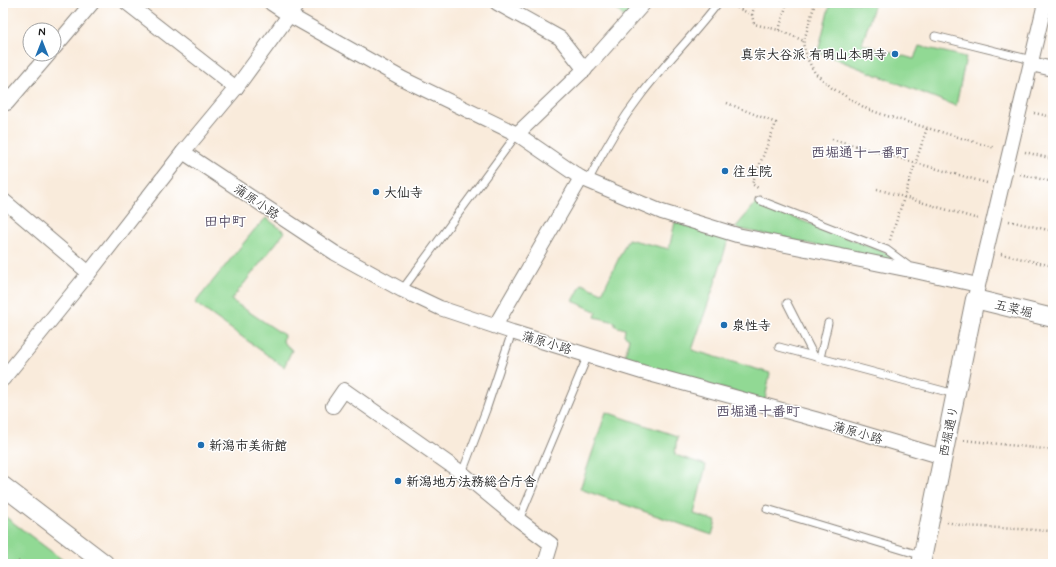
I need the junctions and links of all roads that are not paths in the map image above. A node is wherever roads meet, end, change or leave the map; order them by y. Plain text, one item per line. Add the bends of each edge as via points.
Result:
1 (92, 3) edge
2 (128, 3) edge
3 (272, 3) edge
4 (298, 3) edge
5 (497, 3) edge
6 (644, 3) edge
7 (718, 3) edge
8 (1045, 3) edge
9 (289, 15) junction
10 (935, 36) dead end
11 (62, 39) edge
12 (41, 62) edge
13 (1031, 62) junction
14 (1053, 69) edge
15 (585, 70) junction
16 (236, 88) junction
17 (7, 103) dead end
18 (517, 134) junction
19 (183, 152) junction
20 (584, 179) junction
21 (3, 200) edge
22 (759, 200) dead end
23 (915, 271) junction
24 (90, 274) junction
25 (402, 290) junction
26 (977, 292) junction
27 (787, 303) dead end
28 (1053, 318) edge
29 (828, 323) dead end
30 (495, 326) junction
31 (512, 332) junction
32 (779, 347) dead end
33 (588, 355) junction
34 (817, 357) junction
35 (5, 372) edge
36 (956, 394) junction
37 (333, 406) dead end
38 (943, 457) junction
39 (462, 473) junction
40 (3, 486) edge
41 (767, 509) dead end
42 (519, 520) junction
43 (922, 560) edge
44 (105, 564) edge
45 (545, 564) edge

1 - 11 street
2 - 16 street
3 - 9 street
4 - 9 street
5 - 15 street via 560,38
6 - 15 street
7 - 20 lane via 641,95
8 - 13 street
9 - 16 street
9 - 18 street via 403,79
10 - 13 lane
12 - 17 street
13 - 14 street
13 - 26 street
15 - 18 street
16 - 19 street
18 - 20 street
18 - 25 lane
19 - 24 street
19 - 25 street, 蒲原小路 via 335,253
20 - 23 street via 662,212 737,235
20 - 30 street
21 - 24 street
22 - 23 lane via 887,250
23 - 26 street
24 - 35 street
25 - 30 street, 蒲原小路 via 440,308
26 - 28 street, 五菜堀
26 - 36 street, 西堀通り
27 - 34 lane
29 - 34 lane
30 - 31 street, 蒲原小路
31 - 33 street, 蒲原小路
31 - 39 lane
32 - 34 lane
33 - 38 street, 蒲原小路
33 - 42 lane
34 - 36 lane
36 - 38 street, 西堀通り
37 - 39 street via 344,390
38 - 43 street, 西堀通り
39 - 42 street
40 - 44 street
41 - 43 lane
42 - 45 street via 551,544

